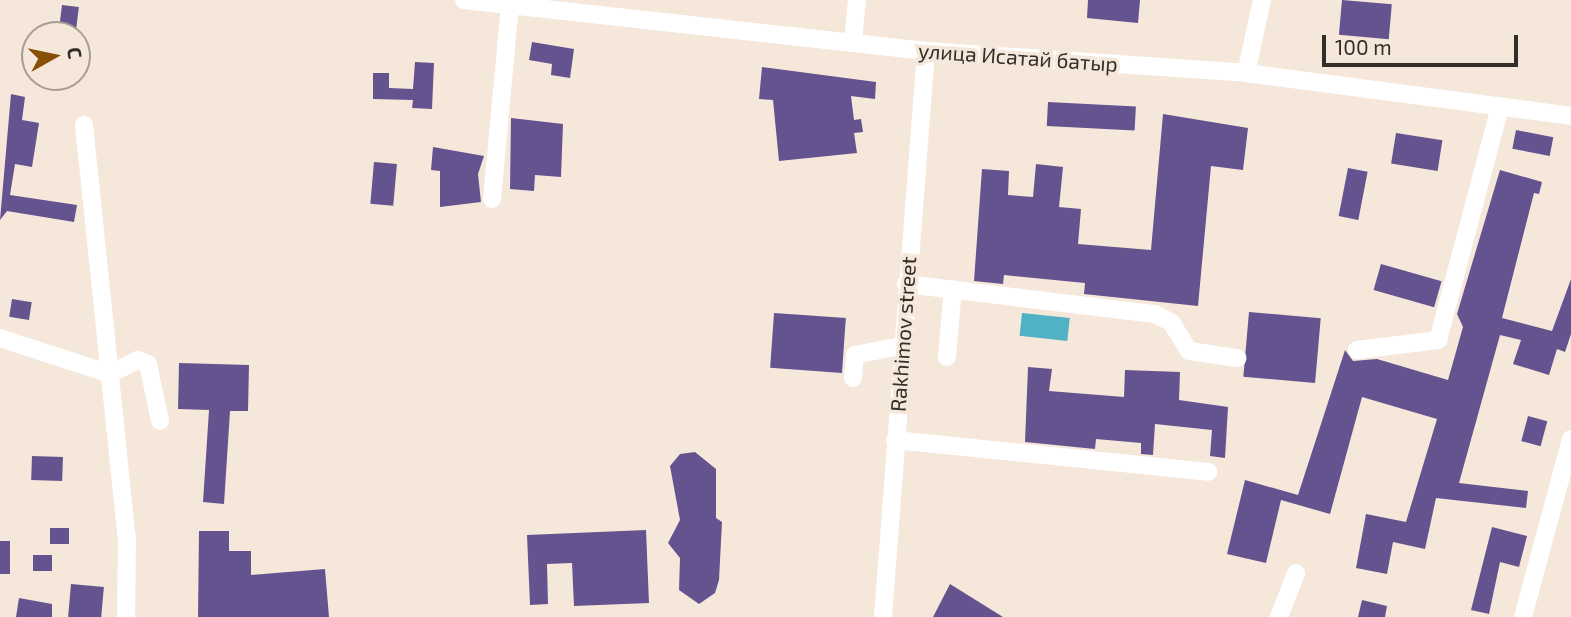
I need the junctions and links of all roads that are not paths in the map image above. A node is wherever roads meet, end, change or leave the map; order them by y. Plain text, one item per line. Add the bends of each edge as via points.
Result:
1 (464, 0) edge
2 (857, 0) edge
3 (1262, 0) edge
4 (510, 5) junction
5 (608, 8) edge
6 (853, 43) junction
7 (926, 51) junction
8 (1246, 73) junction
9 (1500, 107) junction
10 (1571, 116) edge
11 (84, 125) dead end
12 (492, 199) dead end
13 (906, 284) junction
14 (953, 289) junction
15 (0, 338) edge
16 (900, 346) junction
17 (1357, 349) dead end
18 (947, 357) dead end
19 (1237, 358) dead end
20 (110, 374) junction
21 (853, 378) dead end
22 (160, 421) dead end
23 (1571, 439) edge
24 (895, 440) junction
25 (1208, 472) dead end
26 (1296, 573) dead end
27 (127, 617) edge
28 (883, 617) edge
29 (1279, 617) edge
30 (1523, 617) edge

1 - 4 street, улица Исатай батыр
2 - 6 street
3 - 8 street
4 - 5 street, улица Исатай батыр
4 - 12 street
5 - 6 street, улица Исатай батыр
6 - 7 street, улица Исатай батыр
7 - 8 street, улица Исатай батыр
7 - 13 street, Rakhimov street
8 - 9 street, улица Исатай батыр
9 - 10 street, улица Исатай батыр
9 - 17 street via 1438,340
11 - 20 street
13 - 14 street
13 - 16 street, Rakhimov street
14 - 18 street
14 - 19 street via 1156,314 1171,321 1189,351
15 - 20 street
16 - 21 street via 866,348 855,355
16 - 24 street, Rakhimov street
20 - 22 street via 138,359 148,364
20 - 27 street via 127,538
23 - 30 street
24 - 25 street
24 - 28 street, Rakhimov street
26 - 29 street

